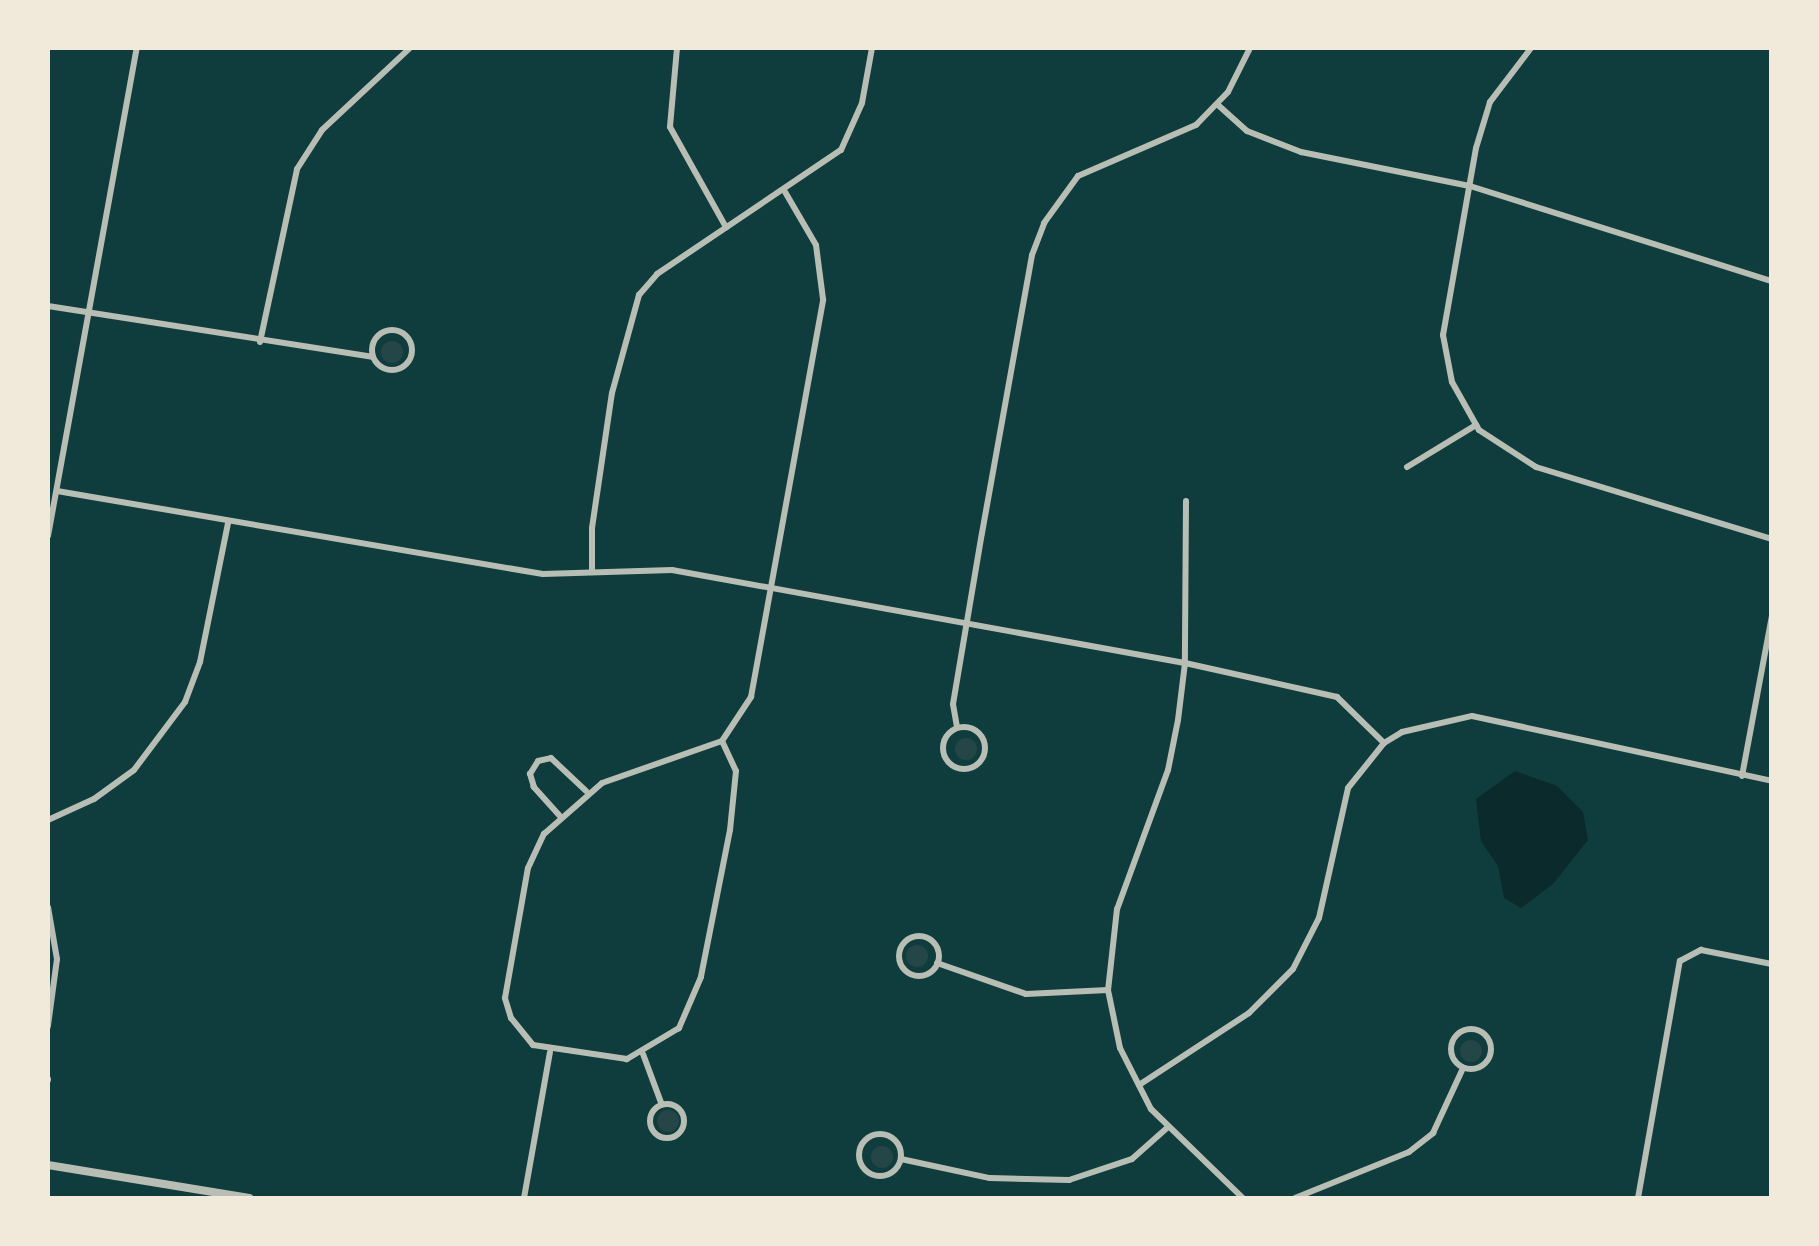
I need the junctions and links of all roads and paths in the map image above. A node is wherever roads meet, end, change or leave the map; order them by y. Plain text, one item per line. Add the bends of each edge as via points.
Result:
1 (138, 48) edge
2 (410, 48) edge
3 (678, 48) edge
4 (872, 48) edge
5 (1250, 48) edge
6 (1531, 48) edge
7 (1218, 104) junction
8 (1470, 186) junction
9 (785, 192) junction
10 (726, 227) junction
11 (1772, 281) edge
12 (48, 306) edge
13 (90, 314) junction
14 (260, 342) junction
15 (372, 357) junction
16 (1476, 425) junction
17 (1407, 467) dead end
18 (56, 492) junction
19 (1186, 501) dead end
20 (228, 522) junction
21 (48, 536) edge
22 (1772, 539) edge
23 (592, 570) junction
24 (771, 589) junction
25 (1772, 616) edge
26 (967, 624) junction
27 (1185, 663) junction
28 (957, 727) junction
29 (722, 740) junction
30 (1384, 742) junction
31 (1742, 776) junction
32 (1772, 781) edge
33 (586, 791) junction
34 (559, 815) junction
35 (48, 820) edge
36 (48, 907) edge
37 (938, 964) junction
38 (1772, 964) edge
39 (1108, 990) junction
40 (48, 1026) edge
41 (550, 1052) junction
42 (643, 1054) junction
43 (1463, 1068) junction
44 (1139, 1086) junction
45 (662, 1105) junction
46 (1167, 1128) junction
47 (901, 1160) junction
48 (48, 1165) edge
49 (248, 1198) edge
50 (524, 1198) edge
51 (1243, 1198) edge
52 (1295, 1198) edge
53 (1638, 1198) edge

1 - 13 street
2 - 14 street via 322,130 297,169
3 - 10 street via 670,127
4 - 9 street via 862,103 841,150
5 - 7 street
6 - 8 street via 1490,102
7 - 8 street via 1246,131 1301,152
7 - 26 street via 1196,125 1078,176 1044,223 1032,255
8 - 11 street
8 - 16 street via 1443,335 1452,382
9 - 10 street
9 - 24 street via 816,245 823,299
10 - 23 street via 656,274 639,295 612,394
12 - 13 street
13 - 14 street
13 - 18 street
14 - 15 street
15 - 15 street via 383,332 397,330 410,340 404,368 387,370
16 - 17 street
16 - 22 street via 1500,449 1536,468
18 - 20 street
18 - 21 street
19 - 27 street
20 - 23 street via 542,574
20 - 35 street via 200,662 185,702 134,770
23 - 24 street via 653,568
24 - 26 street
24 - 29 street via 751,698
25 - 31 street
26 - 27 street
26 - 28 street via 954,704
27 - 30 street via 1326,693 1356,711
27 - 39 street via 1168,770 1117,909
28 - 28 street via 943,743 945,758 956,768 971,768 985,753 984,739 974,728
29 - 33 street
29 - 42 street via 736,789 701,977 678,1028
30 - 31 street via 1433,722 1472,716
30 - 44 street via 1348,788 1319,918 1293,969 1249,1013
31 - 32 street
33 - 34 street
33 - 34 street via 562,764 538,761 530,774 534,787
34 - 41 street via 528,868 505,998 524,1038
36 - 40 street via 57,959
37 - 37 street via 938,948 926,937 910,938 900,950 902,966 914,975
37 - 39 street via 1026,994
38 - 53 street via 1701,950 1680,961
39 - 44 street via 1120,1048
41 - 42 street via 591,1059
41 - 50 street
42 - 45 street
43 - 43 street via 1489,1058 1482,1032 1463,1029 1450,1044
43 - 52 street via 1432,1132 1409,1152
44 - 46 street
45 - 45 street via 651,1127 658,1136 674,1137 684,1118 678,1108
46 - 47 street via 1132,1159 1069,1180 990,1178
46 - 51 street
47 - 47 street via 888,1136 867,1139 860,1151 873,1174 894,1171
48 - 49 street

